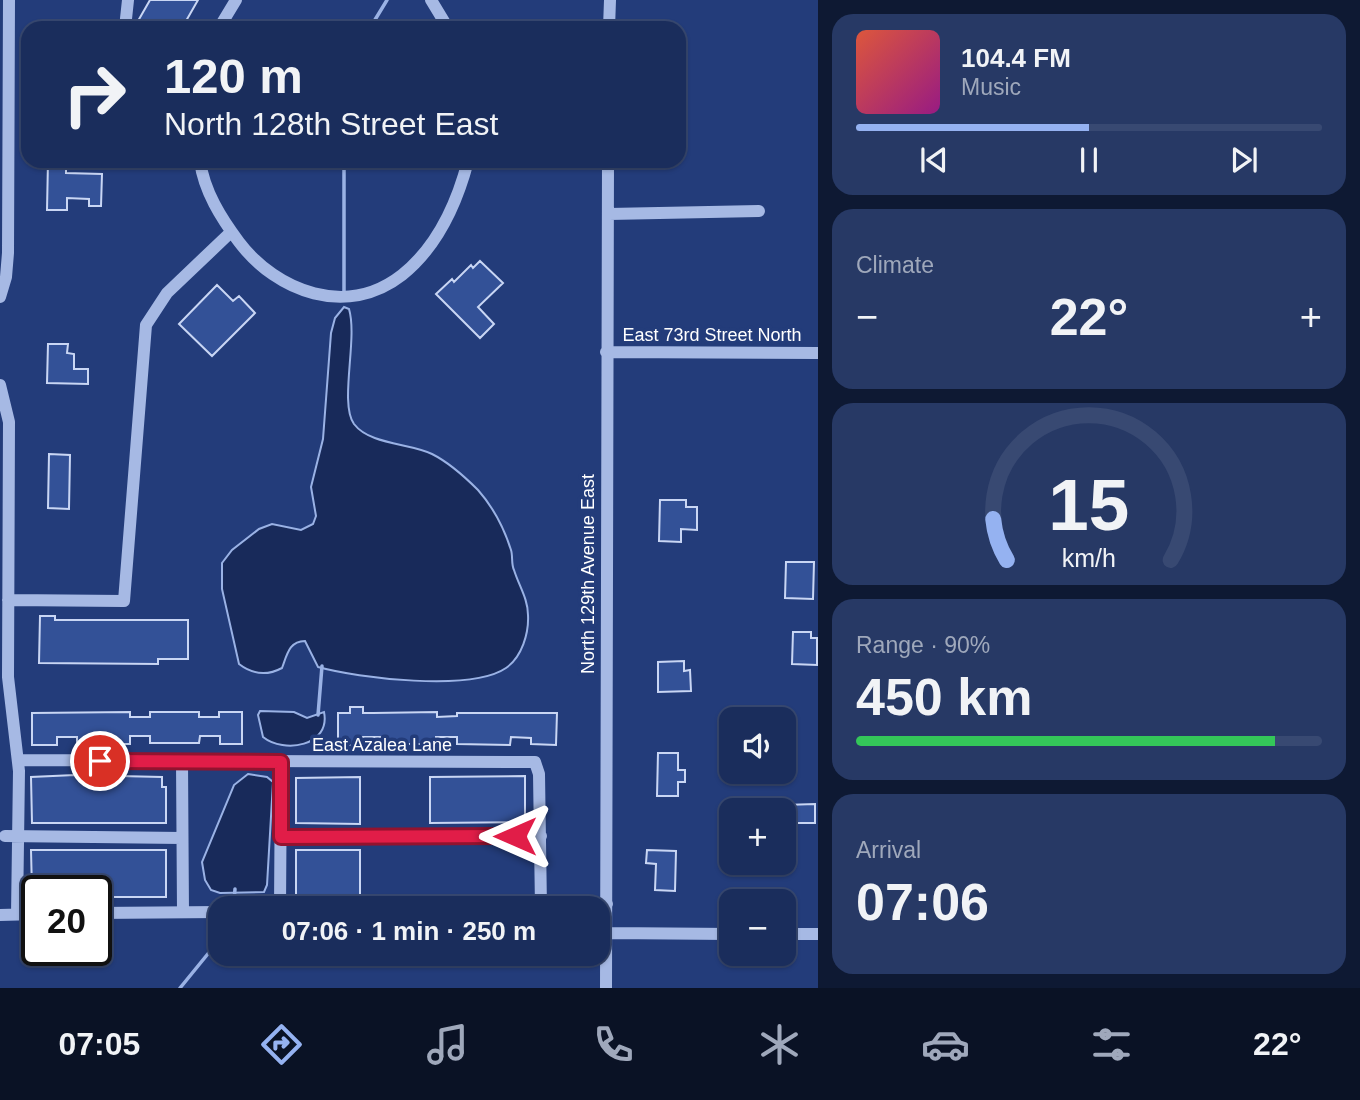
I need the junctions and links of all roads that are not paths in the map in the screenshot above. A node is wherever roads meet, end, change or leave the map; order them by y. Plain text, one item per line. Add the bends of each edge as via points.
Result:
1 (128, 0) edge
2 (236, 0) edge
3 (430, 0) edge
4 (610, 0) edge
5 (6, 2) edge
6 (126, 21) edge
7 (223, 21) edge
8 (444, 21) edge
9 (609, 21) edge
10 (4, 123) edge
11 (202, 168) edge
12 (466, 168) edge
13 (608, 168) edge
14 (759, 211) dead end
15 (608, 214) junction
16 (231, 232) junction
17 (0, 297) edge
18 (606, 352) junction
19 (817, 353) edge
20 (0, 385) edge
21 (8, 600) junction
22 (4, 624) edge
23 (18, 760) junction
24 (182, 762) junction
25 (281, 762) junction
26 (12, 836) junction
27 (541, 836) junction
28 (281, 837) junction
29 (182, 838) junction
30 (280, 896) edge
31 (541, 896) edge
32 (607, 896) edge
33 (183, 912) junction
34 (208, 912) edge
35 (112, 913) edge
36 (0, 915) edge
37 (17, 915) junction
38 (21, 915) edge
39 (610, 928) edge
40 (719, 933) edge
41 (796, 934) edge
42 (817, 934) edge
43 (605, 966) edge
44 (606, 988) edge

1 - 6 street
2 - 7 street
3 - 8 street
4 - 9 street
5 - 10 street
10 - 17 street via 8,253
11 - 16 street via 210,195
12 - 16 street via 454,203 402,275 351,297 304,292 282,282 257,264
13 - 15 street, North 129th Avenue East
14 - 15 street
15 - 18 street, North 129th Avenue East
16 - 21 street via 167,293 146,325 124,601
18 - 19 street, East 73rd Street North
18 - 32 street, North 129th Avenue East
20 - 21 street via 9,422
21 - 22 street
22 - 23 street
23 - 24 street, East Azalea Lane
23 - 26 street
24 - 25 street, East Azalea Lane
24 - 29 street
25 - 27 street, East Azalea Lane via 535,762
25 - 28 street
26 - 29 street
26 - 37 street
27 - 28 street
27 - 31 street
28 - 30 street
29 - 33 street
33 - 34 street
33 - 35 street
36 - 37 street
37 - 38 street
39 - 40 street
41 - 42 street
43 - 44 street, North 129th Avenue East

